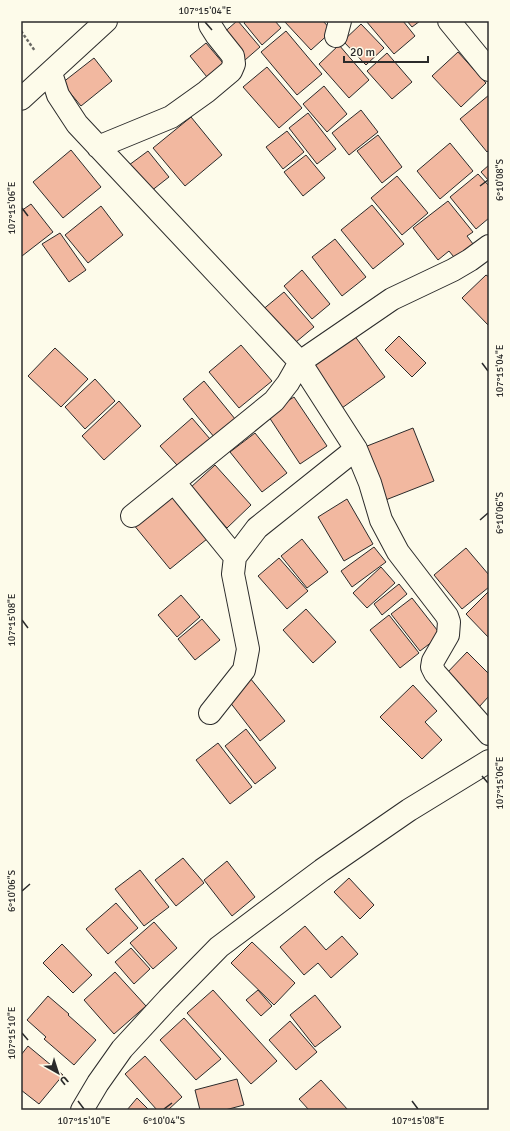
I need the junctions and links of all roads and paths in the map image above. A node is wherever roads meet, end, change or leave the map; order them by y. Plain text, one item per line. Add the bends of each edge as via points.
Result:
1 (106, 21) edge
2 (210, 21) edge
3 (449, 21) edge
4 (489, 70) edge
5 (50, 73) junction
6 (21, 99) edge
7 (98, 147) junction
8 (489, 246) edge
9 (300, 362) junction
10 (356, 448) junction
11 (174, 482) junction
12 (132, 516) dead end
13 (235, 557) junction
14 (210, 713) dead end
15 (489, 734) edge
16 (489, 761) edge
17 (82, 1110) edge

1 - 5 street
2 - 7 street via 217,36 233,56 234,64 231,71 171,118
3 - 4 street
5 - 6 street
5 - 7 street via 58,95 77,124
7 - 9 street
8 - 9 street via 453,270 392,299
9 - 10 street
9 - 11 street via 274,401
10 - 13 street via 257,528
10 - 15 street via 381,520 398,552 447,616 448,635 432,667
11 - 12 street
11 - 13 street
13 - 14 street via 233,574 248,649 244,670
16 - 17 street via 409,810 219,947 122,1049

